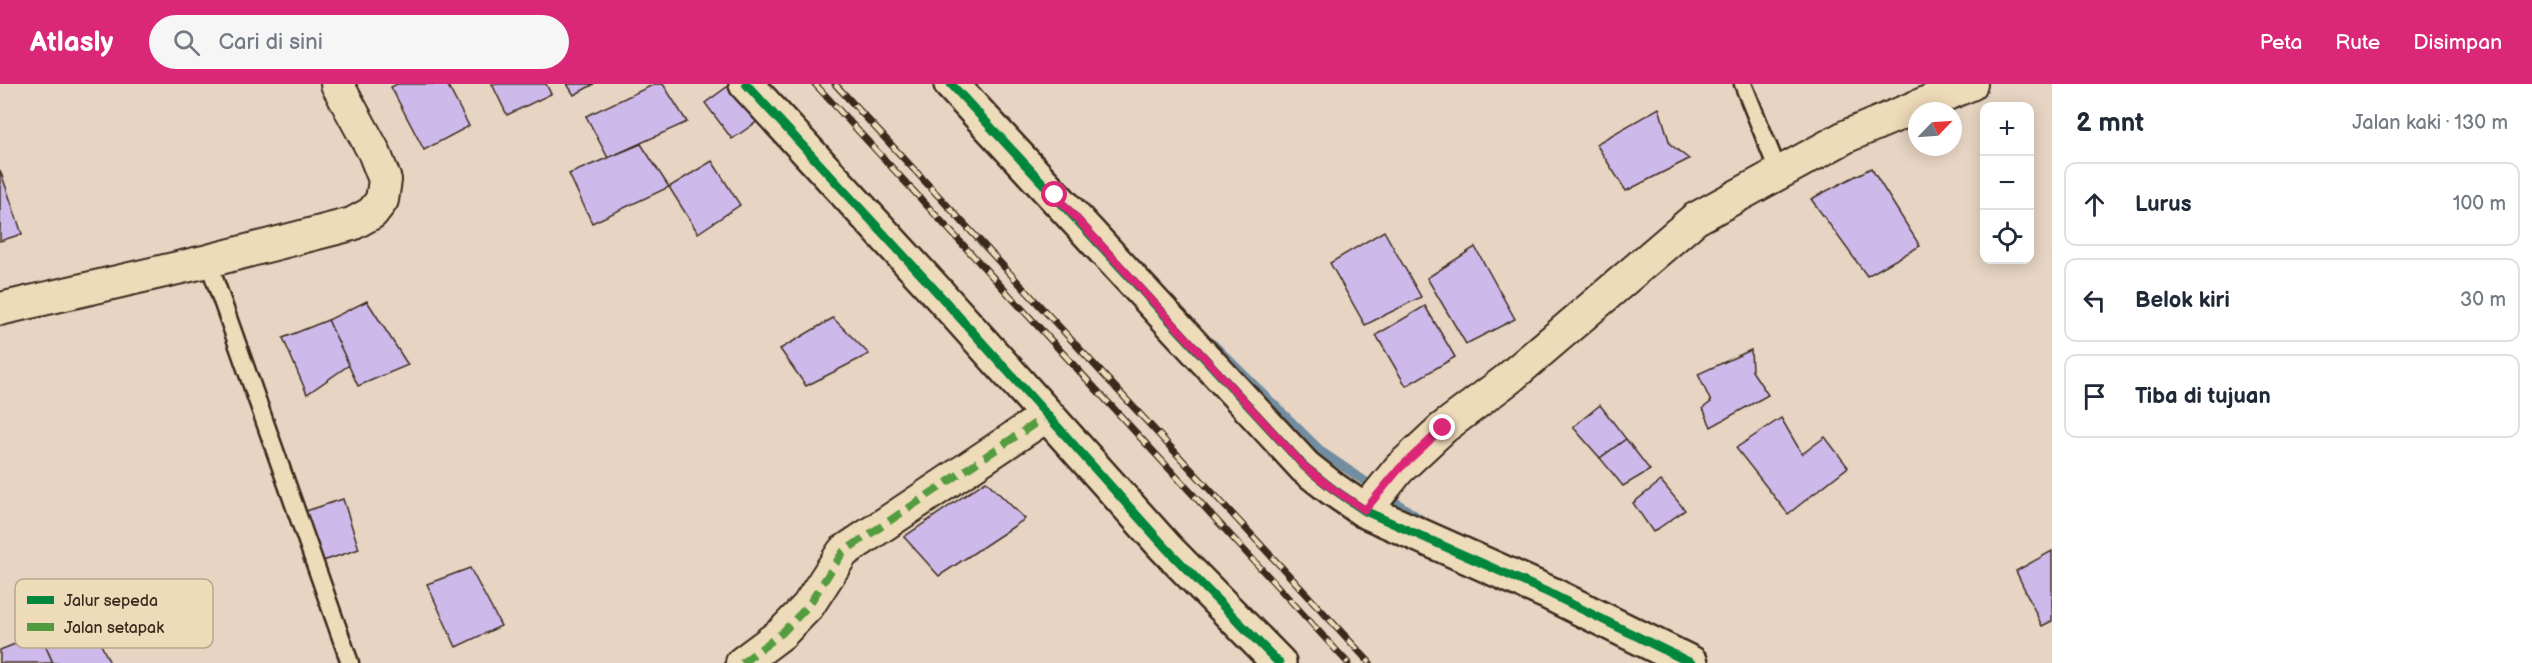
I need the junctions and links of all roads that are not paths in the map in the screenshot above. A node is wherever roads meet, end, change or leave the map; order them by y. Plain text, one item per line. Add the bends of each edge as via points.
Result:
1 (338, 84) edge
2 (746, 84) edge
3 (951, 84) edge
4 (1743, 84) edge
5 (1971, 84) edge
6 (1779, 173) junction
7 (208, 261) junction
8 (0, 309) edge
9 (1046, 416) junction
10 (1367, 507) junction
11 (350, 663) edge
12 (742, 663) edge
13 (1279, 663) edge
14 (1691, 663) edge

1 - 7 street via 385,180 382,200 372,213 352,224
2 - 9 street
3 - 10 street via 1305,467 1333,489
4 - 6 lane
5 - 6 street via 1847,136
6 - 10 street via 1695,219 1508,379 1443,428 1399,469
7 - 8 street
7 - 11 lane
9 - 12 street via 843,552 808,606 782,633
9 - 13 street via 1166,548
10 - 14 street

